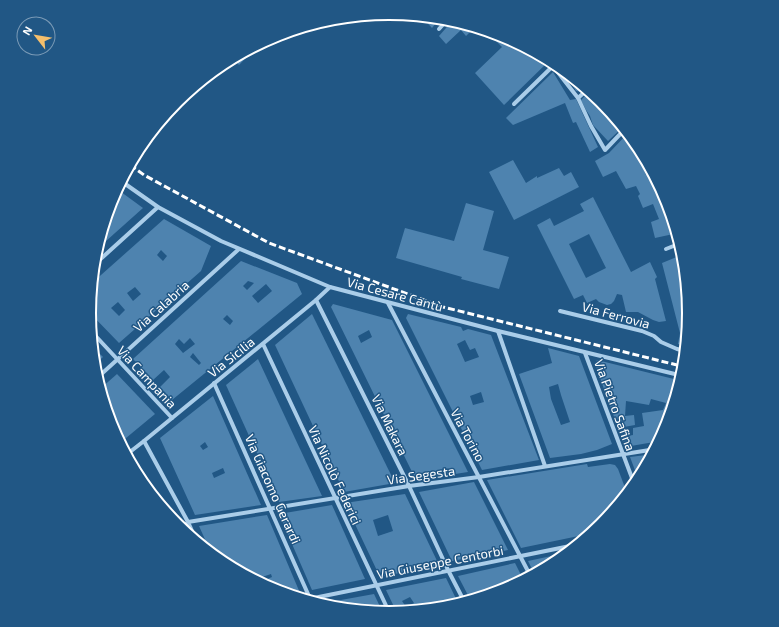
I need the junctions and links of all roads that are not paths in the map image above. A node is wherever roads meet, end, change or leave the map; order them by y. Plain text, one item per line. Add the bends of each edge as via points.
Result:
1 (442, 25) edge
2 (439, 29) dead end
3 (551, 68) edge
4 (562, 76) edge
5 (583, 93) edge
6 (578, 98) junction
7 (514, 104) dead end
8 (621, 134) edge
9 (126, 184) edge
10 (158, 207) junction
11 (675, 246) edge
12 (239, 249) junction
13 (666, 249) dead end
14 (102, 258) edge
15 (330, 287) junction
16 (316, 300) junction
17 (388, 303) junction
18 (560, 312) dead end
19 (498, 331) junction
20 (98, 338) edge
21 (263, 344) junction
22 (680, 349) edge
23 (585, 353) junction
24 (117, 360) junction
25 (102, 373) edge
26 (676, 374) edge
27 (214, 383) junction
28 (172, 418) junction
29 (144, 440) junction
30 (649, 450) edge
31 (130, 451) edge
32 (623, 454) junction
33 (545, 466) junction
34 (479, 477) junction
35 (632, 479) edge
36 (409, 486) junction
37 (335, 498) junction
38 (271, 508) junction
39 (188, 522) junction
40 (186, 525) edge
41 (192, 530) edge
42 (567, 547) edge
43 (520, 556) junction
44 (448, 570) junction
45 (528, 572) edge
46 (376, 585) junction
47 (309, 595) edge
48 (462, 598) edge
49 (321, 599) edge
50 (387, 607) edge

1 - 2 street
3 - 7 street
4 - 6 street
5 - 6 street
6 - 8 street via 605,150
9 - 10 street, Via Cesare Cantù
10 - 12 street, Via Cesare Cantù
10 - 14 street
11 - 13 street
12 - 15 street, Via Cesare Cantù
12 - 24 street, Via Calabria
15 - 16 street, Via Sicilia
15 - 17 street, Via Cesare Cantù
16 - 21 street, Via Sicilia
16 - 36 street, Via Makara
17 - 19 street, Via Cesare Cantù
17 - 34 street, Via Torino
18 - 22 street, Via Ferrovia via 642,331
19 - 23 street, Via Cesare Cantù
19 - 33 street
20 - 24 street, Via Campania
21 - 27 street, Via Sicilia
21 - 37 street, Via Nicolò Federici
23 - 26 street, Via Cesare Cantù
23 - 32 street, Via Pietro Safina
24 - 25 street, Via Calabria
24 - 28 street, Via Campania
27 - 28 street, Via Sicilia
27 - 38 street, Via Giacomo Gerardi
28 - 29 street, Via Sicilia
29 - 31 street, Via Sicilia
29 - 39 street
30 - 32 street, Via Segesta
32 - 33 street, Via Segesta
32 - 35 street, Via Pietro Safina
33 - 34 street, Via Segesta
34 - 36 street, Via Segesta
34 - 43 street, Via Torino
36 - 37 street, Via Segesta
36 - 44 street, Via Makara
37 - 38 street, Via Segesta
37 - 46 street, Via Nicolò Federici
38 - 39 street, Via Segesta
38 - 47 street, Via Giacomo Gerardi
39 - 40 street
39 - 41 street
42 - 43 street, Via Giuseppe Centorbi
43 - 44 street, Via Giuseppe Centorbi
43 - 45 street, Via Torino
44 - 46 street, Via Giuseppe Centorbi
44 - 48 street, Via Makara
46 - 49 street, Via Giuseppe Centorbi
46 - 50 street, Via Nicolò Federici

